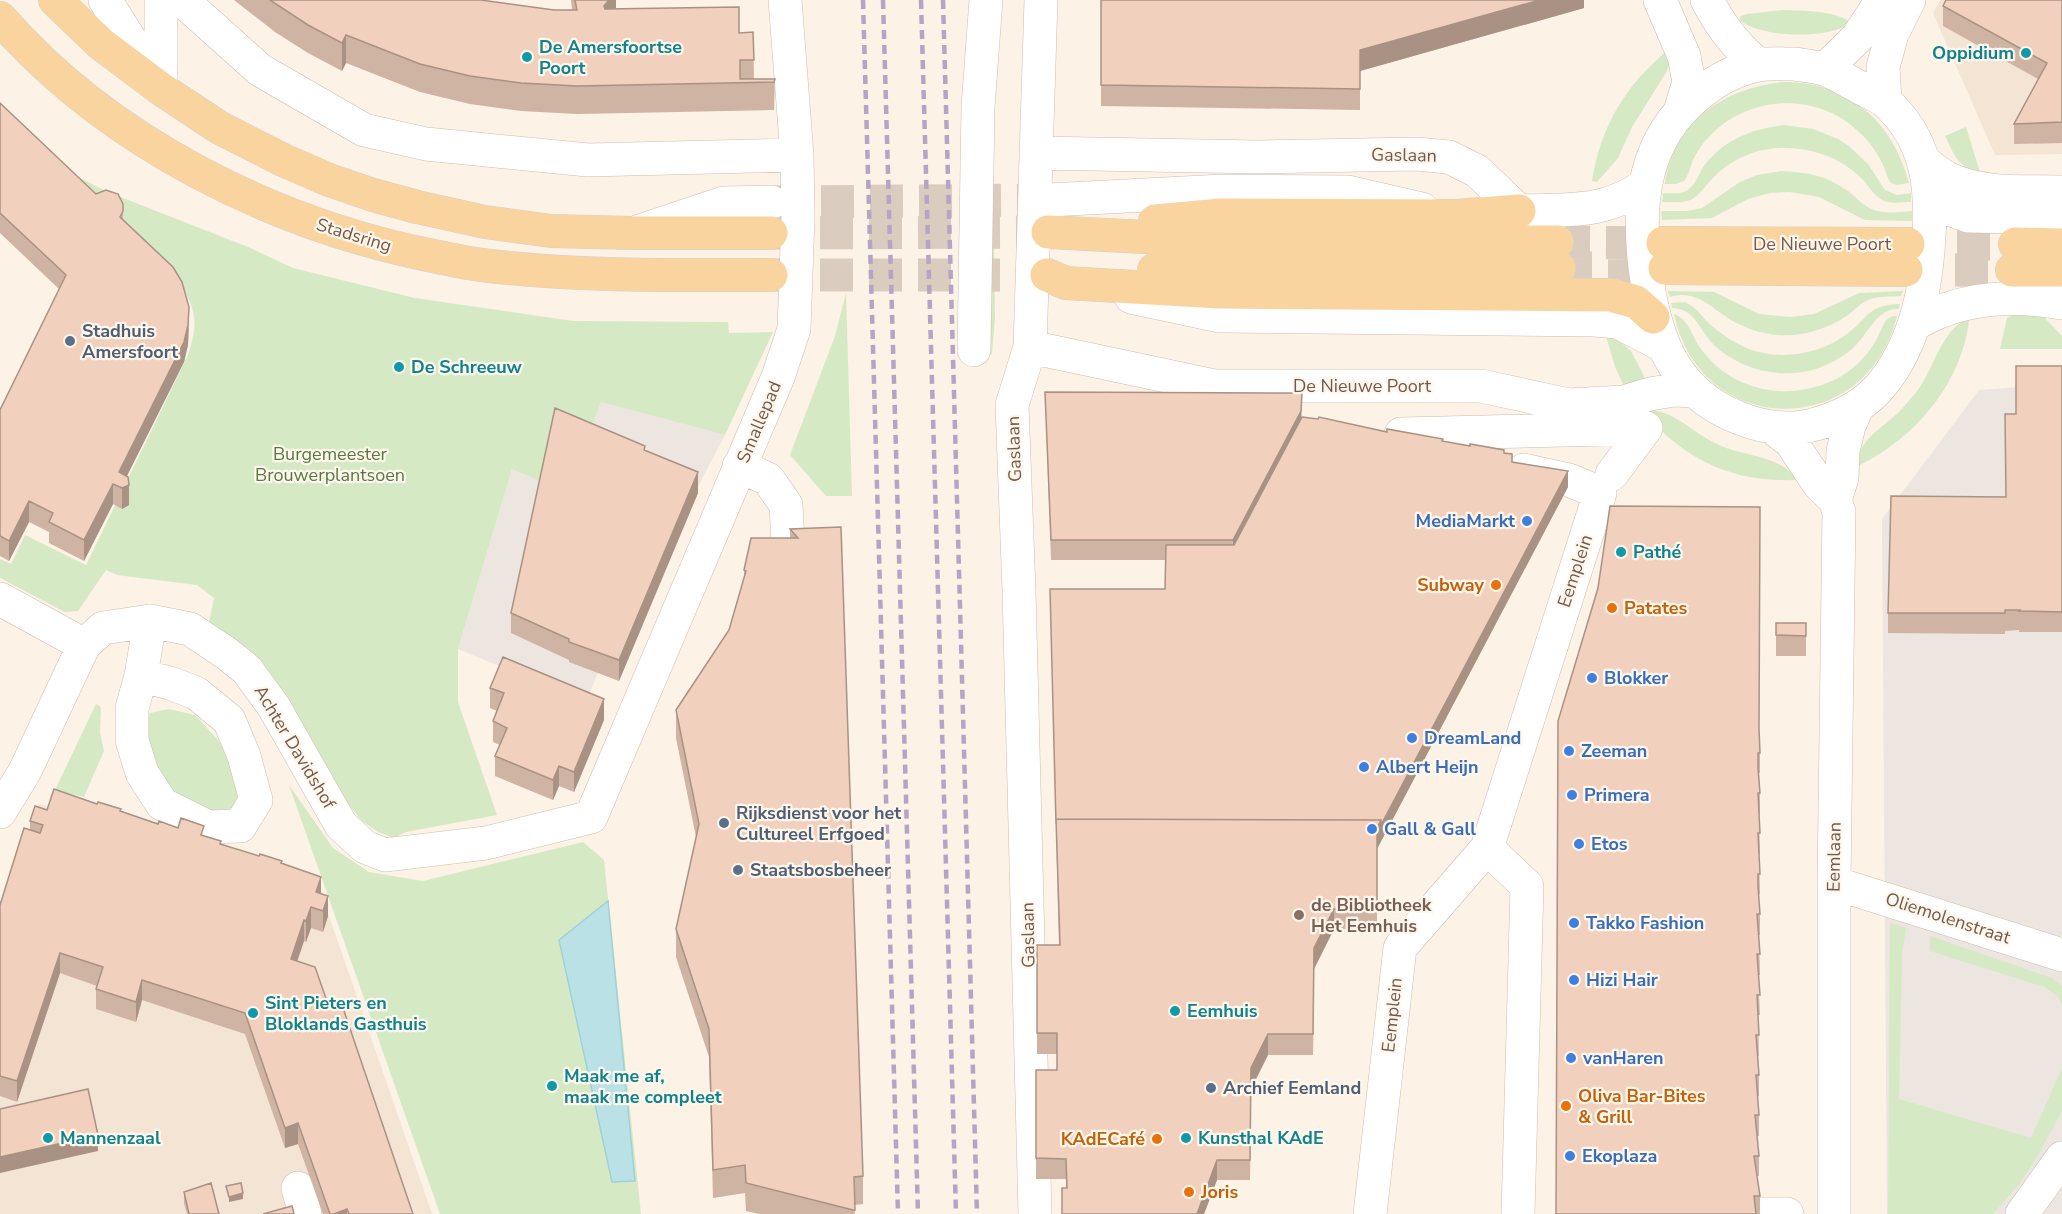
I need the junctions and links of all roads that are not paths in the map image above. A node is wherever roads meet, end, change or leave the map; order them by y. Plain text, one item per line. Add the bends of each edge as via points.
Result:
1 (55, 0) edge
2 (105, 0) edge
3 (161, 0) edge
4 (182, 0) edge
5 (785, 0) edge
6 (986, 0) edge
7 (1041, 0) edge
8 (1660, 0) edge
9 (1707, 0) edge
10 (1882, 0) edge
11 (1909, 0) edge
12 (0, 18) edge
13 (1759, 65) junction
14 (1825, 69) junction
15 (161, 89) junction
16 (1884, 101) junction
17 (1681, 108) junction
18 (1036, 153) junction
19 (797, 156) junction
20 (1924, 161) junction
21 (1644, 185) junction
22 (2062, 192) edge
23 (1930, 198) junction
24 (1048, 200) tunnel mouth
25 (1519, 212) junction
26 (1456, 216) junction
27 (771, 217) tunnel mouth
28 (2062, 218) edge
29 (2062, 245) edge
30 (1664, 256) tunnel mouth
31 (1907, 257) tunnel mouth
32 (2062, 270) edge
33 (771, 275) tunnel mouth
34 (2058, 305) edge
35 (1915, 324) junction
36 (1658, 331) junction
37 (1030, 347) junction
38 (974, 350) dead end
39 (1695, 391) junction
40 (1857, 408) junction
41 (1773, 428) junction
42 (1366, 431) edge
43 (1401, 434) junction
44 (739, 466) junction
45 (1612, 474) dead end
46 (1835, 500) junction
47 (788, 543) edge
48 (0, 599) edge
49 (150, 621) junction
50 (84, 645) junction
51 (141, 676) junction
52 (0, 812) edge
53 (591, 817) joint
54 (1487, 848) junction
55 (1834, 883) junction
56 (2062, 955) edge
57 (2062, 1158) edge
58 (1035, 1214) edge
59 (1370, 1214) edge
60 (1518, 1214) edge
61 (1759, 1214) edge
62 (1787, 1214) edge
63 (1834, 1214) edge
64 (2022, 1214) edge

1 - 15 main road via 101,44
2 - 15 street
3 - 15 street
4 - 19 street via 260,70 364,129 426,144 588,160
5 - 19 street, Smallepad
6 - 38 street via 978,107
7 - 18 street
8 - 17 street via 1684,56 1689,82
9 - 13 street via 1743,52
10 - 14 street via 1857,38
11 - 16 street via 1892,34 1883,67
12 - 33 main road, Stadsring via 67,84 129,130 191,167 331,230 479,265 586,273
13 - 14 street via 1796,64
13 - 17 street via 1709,86
14 - 16 street
15 - 27 main road via 220,128 329,180 417,207 485,222 551,231 633,233
16 - 20 street via 1912,135
17 - 21 street via 1654,153
18 - 25 street, Gaslaan via 1449,156 1477,171
18 - 37 street, Gaslaan
19 - 44 street, Smallepad via 794,329 778,377
20 - 22 street via 1944,177 1967,186
20 - 23 street
21 - 25 street via 1628,197 1595,208
21 - 36 street via 1643,248
23 - 28 street via 1968,216
23 - 35 street via 1928,250
24 - 26 street via 1223,191 1348,192
25 - 26 main road
26 - 36 main road via 1221,214 1048,232 1558,255 1220,267 1057,279 1219,292 1611,295 1636,302
29 - 32 main road via 2014,257
30 - 31 main road, De Nieuwe Poort
34 - 35 street via 2032,297 1970,301 1933,313
35 - 40 street via 1891,375
36 - 39 street via 1677,371
37 - 39 street, De Nieuwe Poort via 1214,386 1480,386 1569,405 1624,402 1674,390
37 - 58 street, Gaslaan via 1012,405
39 - 41 street via 1731,415
40 - 41 street via 1804,428
40 - 46 street, Eemlaan via 1843,451 1842,478
41 - 46 street via 1791,442 1819,484
42 - 43 street, Eemplein
43 - 45 street, Eemplein via 1646,428
43 - 54 street, Eemplein via 1413,443 1569,480 1600,493
44 - 47 street via 768,478 786,505
44 - 53 street, Smallepad
46 - 55 street, Eemlaan via 1839,535
48 - 50 street
49 - 50 street, Achter Davidshof via 103,628
49 - 51 street
49 - 53 street, Achter Davidshof via 190,629 247,670 274,707 341,825 365,848 385,855 486,843
50 - 52 street, Achter Davidshof via 26,771
51 - 51 street via 132,708 132,741 142,773 162,804 208,827 240,826 256,800 229,720 196,693
54 - 59 street, Eemplein via 1400,948
54 - 60 street via 1527,886
55 - 56 street, Oliemolenstraat
55 - 63 street, Eemlaan
57 - 64 street
61 - 62 street

